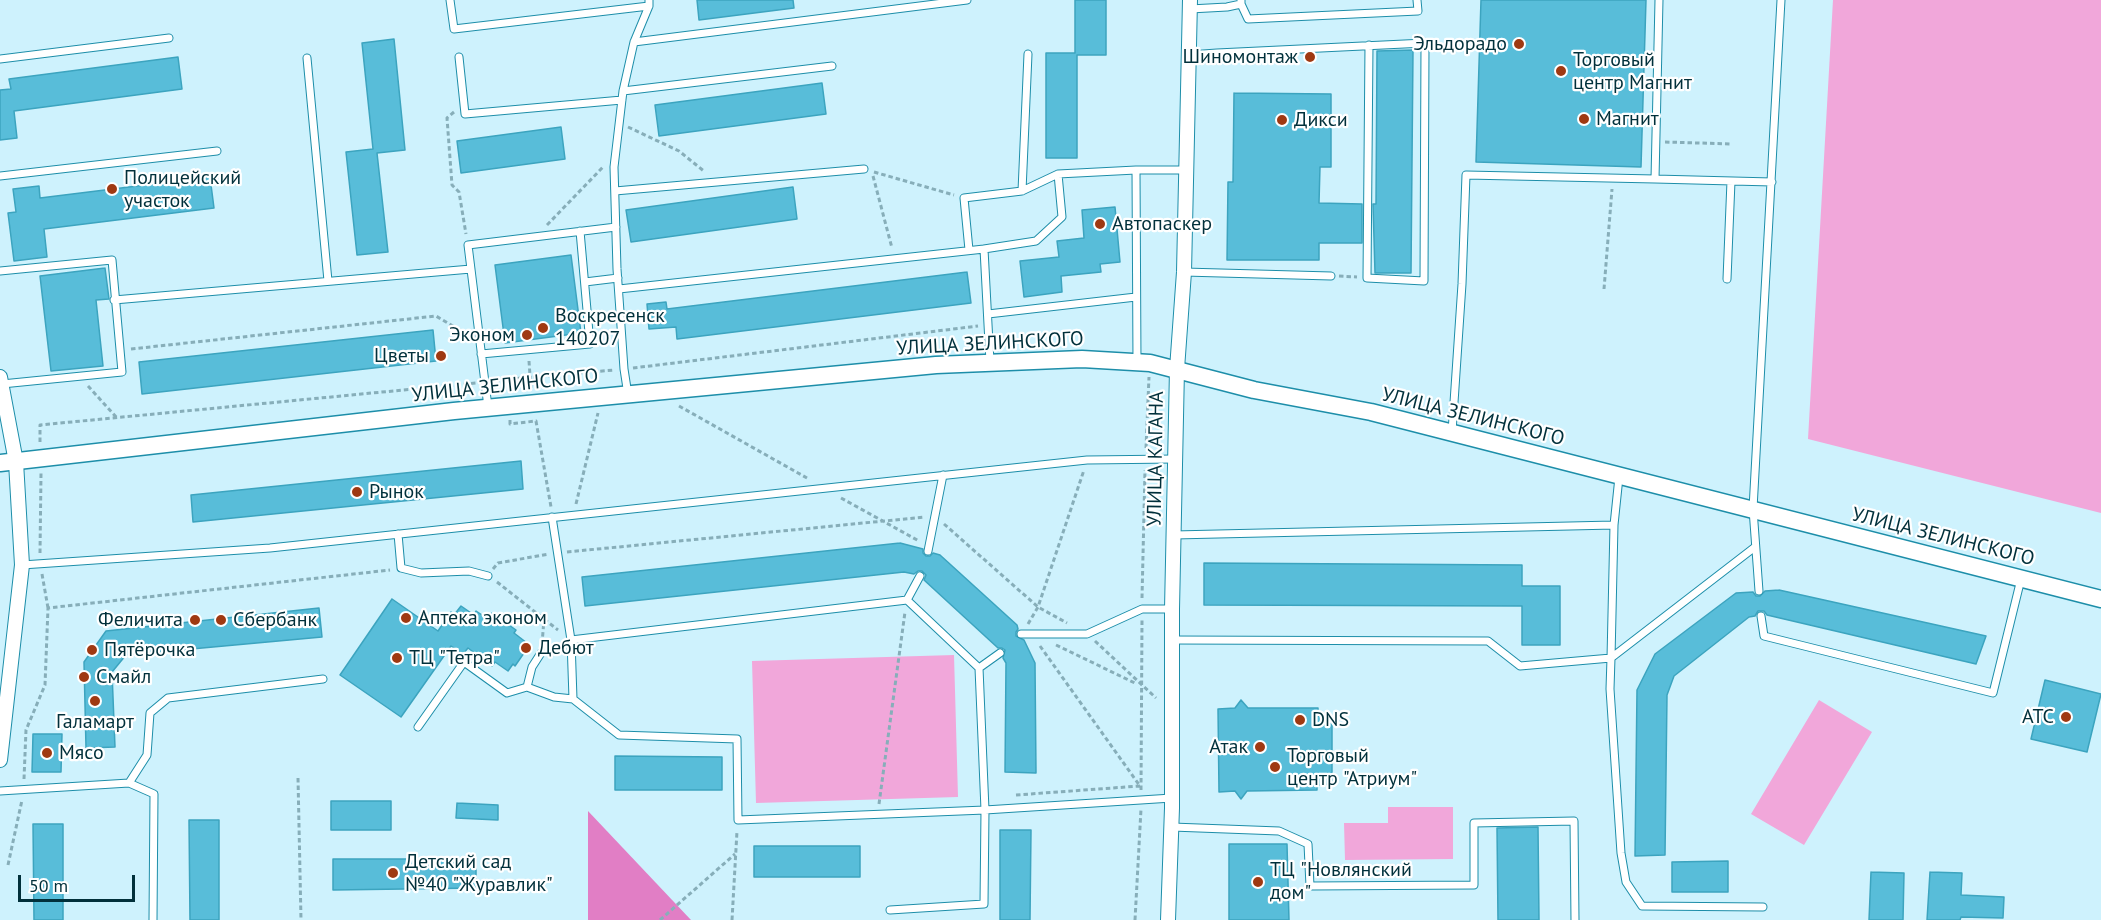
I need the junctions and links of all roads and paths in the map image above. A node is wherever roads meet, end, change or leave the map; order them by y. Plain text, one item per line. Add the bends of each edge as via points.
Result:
1 (450, 0) edge
2 (967, 0) edge
3 (1417, 0) edge
4 (1659, 0) edge
5 (1781, 0) edge
6 (1241, 2) edge
7 (649, 3) edge
8 (1190, 4) edge
9 (169, 38) dead end
10 (634, 42) junction
11 (1369, 45) junction
12 (1028, 54) dead end
13 (1189, 55) junction
14 (459, 57) dead end
15 (307, 58) dead end
16 (0, 59) edge
17 (832, 66) dead end
18 (623, 91) junction
19 (622, 100) junction
20 (464, 102) junction
21 (620, 123) junction
22 (1656, 142) junction
23 (1732, 144) dead end
24 (217, 151) dead end
25 (616, 154) junction
26 (864, 169) dead end
27 (1136, 170) junction
28 (1186, 170) junction
29 (1058, 174) junction
30 (0, 176) edge
31 (1612, 178) junction
32 (1655, 179) junction
33 (715, 181) junction
34 (1731, 181) junction
35 (1772, 182) junction
36 (1022, 191) junction
37 (615, 192) junction
38 (964, 198) junction
39 (616, 227) junction
40 (580, 231) junction
41 (535, 237) junction
42 (468, 245) junction
43 (984, 249) junction
44 (969, 250) junction
45 (895, 259) junction
46 (471, 269) junction
47 (0, 271) edge
48 (1184, 272) junction
49 (1332, 276) joint
50 (618, 278) junction
51 (1367, 278) junction
52 (1727, 279) dead end
53 (328, 281) junction
54 (585, 282) junction
55 (619, 289) junction
56 (1604, 289) dead end
57 (1136, 297) junction
58 (114, 300) junction
59 (988, 314) junction
60 (988, 324) junction
61 (480, 343) junction
62 (120, 350) junction
63 (481, 354) junction
64 (529, 359) dead end
65 (990, 362) junction
66 (1143, 363) junction
67 (624, 369) junction
68 (1177, 369) junction
69 (80, 376) junction
70 (529, 377) dead end
71 (534, 377) dead end
72 (1, 380) edge
73 (484, 382) junction
74 (531, 385) dead end
75 (628, 395) junction
76 (679, 406) dead end
77 (488, 408) junction
78 (597, 413) dead end
79 (509, 414) dead end
80 (117, 418) junction
81 (1452, 432) junction
82 (41, 459) junction
83 (1176, 459) junction
84 (1087, 460) junction
85 (1146, 460) junction
86 (8, 462) edge
87 (1619, 474) junction
88 (943, 475) junction
89 (823, 488) junction
90 (1753, 509) junction
91 (574, 515) junction
92 (934, 516) junction
93 (552, 517) junction
94 (881, 521) junction
95 (1614, 525) junction
96 (398, 534) junction
97 (1174, 536) junction
98 (1755, 547) junction
99 (929, 549) joint
100 (558, 552) junction
101 (534, 557) dead end
102 (40, 564) junction
103 (22, 565) junction
104 (401, 568) junction
105 (488, 576) junction
106 (920, 576) dead end
107 (2021, 579) junction
108 (1758, 591) dead end
109 (2101, 599) edge
110 (907, 600) junction
111 (1038, 607) junction
112 (48, 608) junction
113 (1142, 609) junction
114 (1172, 609) junction
115 (1761, 616) dead end
116 (1021, 634) joint
117 (571, 640) junction
118 (1172, 640) junction
119 (1038, 642) dead end
120 (1051, 642) dead end
121 (541, 653) joint
122 (1000, 653) dead end
123 (1611, 658) junction
124 (979, 668) junction
125 (323, 679) dead end
126 (1141, 686) junction
127 (527, 687) junction
128 (1156, 698) dead end
129 (573, 699) junction
130 (418, 727) dead end
131 (0, 760) edge
132 (298, 778) dead end
133 (129, 783) junction
134 (23, 790) junction
135 (0, 791) edge
136 (1010, 796) dead end
137 (1172, 798) junction
138 (1141, 800) junction
139 (878, 809) dead end
140 (985, 810) junction
141 (738, 820) junction
142 (1172, 827) junction
143 (735, 854) junction
144 (8, 865) dead end
145 (1762, 907) dead end
146 (890, 910) dead end
147 (153, 920) edge
148 (301, 920) edge
149 (660, 920) edge
150 (732, 920) edge
151 (1135, 920) edge
152 (1168, 920) edge
153 (1575, 920) edge

1 - 7 lane via 454,29
2 - 10 lane
3 - 6 lane via 1418,10 1248,19
4 - 22 lane
5 - 35 lane
6 - 8 lane via 1227,7
7 - 10 lane
8 - 13 street, УЛИЦА КАГАНА
9 - 16 lane
10 - 18 lane
11 - 13 lane
11 - 51 lane
11 - 51 lane via 1425,43 1424,281
12 - 36 lane
13 - 28 street, УЛИЦА КАГАНА
14 - 20 lane
15 - 53 lane
17 - 18 lane
18 - 19 lane
19 - 20 lane via 465,114
19 - 21 lane
20 - 42 path via 447,118 452,185 459,192
21 - 25 lane
21 - 33 path via 679,151
22 - 23 path
22 - 32 lane
24 - 30 lane
25 - 37 lane
25 - 41 path
26 - 33 lane
27 - 28 lane
27 - 29 lane
27 - 57 lane
28 - 48 street, УЛИЦА КАГАНА
29 - 36 lane
29 - 43 lane via 1062,217 1036,241
31 - 32 lane
31 - 56 path
31 - 81 lane via 1466,175
32 - 34 lane
33 - 37 lane
34 - 35 lane
34 - 52 lane
35 - 90 lane
36 - 38 lane
37 - 39 lane
38 - 44 lane
38 - 45 path via 872,172
39 - 40 lane
39 - 50 lane
40 - 41 lane
40 - 54 lane
41 - 42 lane
42 - 46 lane
43 - 44 lane
43 - 59 lane
44 - 45 lane
45 - 55 lane
46 - 53 lane
46 - 61 lane
47 - 58 lane via 112,260
48 - 49 lane
48 - 68 street, УЛИЦА КАГАНА
49 - 51 path
50 - 54 lane
50 - 55 lane
53 - 58 lane
54 - 63 lane via 590,344
55 - 67 lane
57 - 59 lane
57 - 66 lane
58 - 62 lane
59 - 60 lane
60 - 65 lane
60 - 67 path
61 - 62 path via 436,316
61 - 63 lane
62 - 69 lane via 122,372
63 - 73 lane
64 - 74 path
65 - 66 street, УЛИЦА ЗЕЛИНСКОГО via 1068,358
65 - 75 street, УЛИЦА ЗЕЛИНСКОГО
66 - 68 street, УЛИЦА ЗЕЛИНСКОГО
66 - 85 path
67 - 71 path
67 - 75 lane
68 - 81 street, УЛИЦА ЗЕЛИНСКОГО via 1254,390
68 - 83 street, УЛИЦА КАГАНА
69 - 72 lane
69 - 80 path
70 - 73 path
72 - 86 street
73 - 77 lane
73 - 80 path
75 - 77 street, УЛИЦА ЗЕЛИНСКОГО
76 - 89 path
77 - 82 street, УЛИЦА ЗЕЛИНСКОГО
78 - 91 path
79 - 93 path via 510,424 536,421
80 - 82 path via 40,425
81 - 87 street, УЛИЦА ЗЕЛИНСКОГО
82 - 86 street, УЛИЦА ЗЕЛИНСКОГО
82 - 102 path
83 - 85 lane
83 - 97 street, УЛИЦА КАГАНА
84 - 85 lane
84 - 88 lane
84 - 111 path
85 - 113 path
86 - 103 street
87 - 90 street, УЛИЦА ЗЕЛИНСКОГО
87 - 95 lane
88 - 89 lane
88 - 92 lane
89 - 91 lane
89 - 94 path
90 - 98 lane
90 - 107 street, УЛИЦА ЗЕЛИНСКОГО
91 - 93 lane
92 - 94 path
92 - 99 lane
92 - 111 path
93 - 96 lane
93 - 100 lane
94 - 99 path
94 - 100 path
95 - 97 lane
95 - 123 lane
96 - 102 lane via 270,548
96 - 104 lane
97 - 114 street, УЛИЦА КАГАНА
98 - 108 lane
98 - 123 lane
100 - 117 lane
101 - 105 path via 498,563
102 - 103 lane
102 - 112 path
103 - 131 street
104 - 105 lane via 421,573 469,572
104 - 112 path
105 - 121 path via 544,619
106 - 110 lane
107 - 109 street, УЛИЦА ЗЕЛИНСКОГО
107 - 115 lane via 1994,693 1764,636
110 - 117 lane
110 - 124 lane
110 - 139 path
111 - 116 path
112 - 134 path via 45,685 26,730
113 - 114 lane
113 - 116 lane via 1087,633
113 - 126 path
114 - 118 street, УЛИЦА КАГАНА
117 - 129 lane
118 - 123 lane via 1488,641 1520,666
118 - 137 street, УЛИЦА КАГАНА
119 - 136 path via 1140,786
120 - 126 path
121 - 127 lane
122 - 124 lane
123 - 145 lane via 1610,689 1626,882 1642,906
124 - 140 lane
125 - 133 lane via 168,698 150,713 147,755
126 - 128 path
126 - 138 path
127 - 129 lane
127 - 130 lane via 507,693 464,662
129 - 141 lane via 619,735 737,739
132 - 148 path
133 - 134 lane
133 - 147 lane via 154,794
134 - 135 lane
134 - 144 path
137 - 138 lane
137 - 142 street, УЛИЦА КАГАНА
138 - 140 lane
138 - 151 path
140 - 141 lane
140 - 146 lane via 984,904
141 - 143 path
142 - 152 street, УЛИЦА КАГАНА
142 - 153 lane via 1279,831 1308,844 1310,886 1474,885 1474,823 1574,821
143 - 149 path
143 - 150 path

